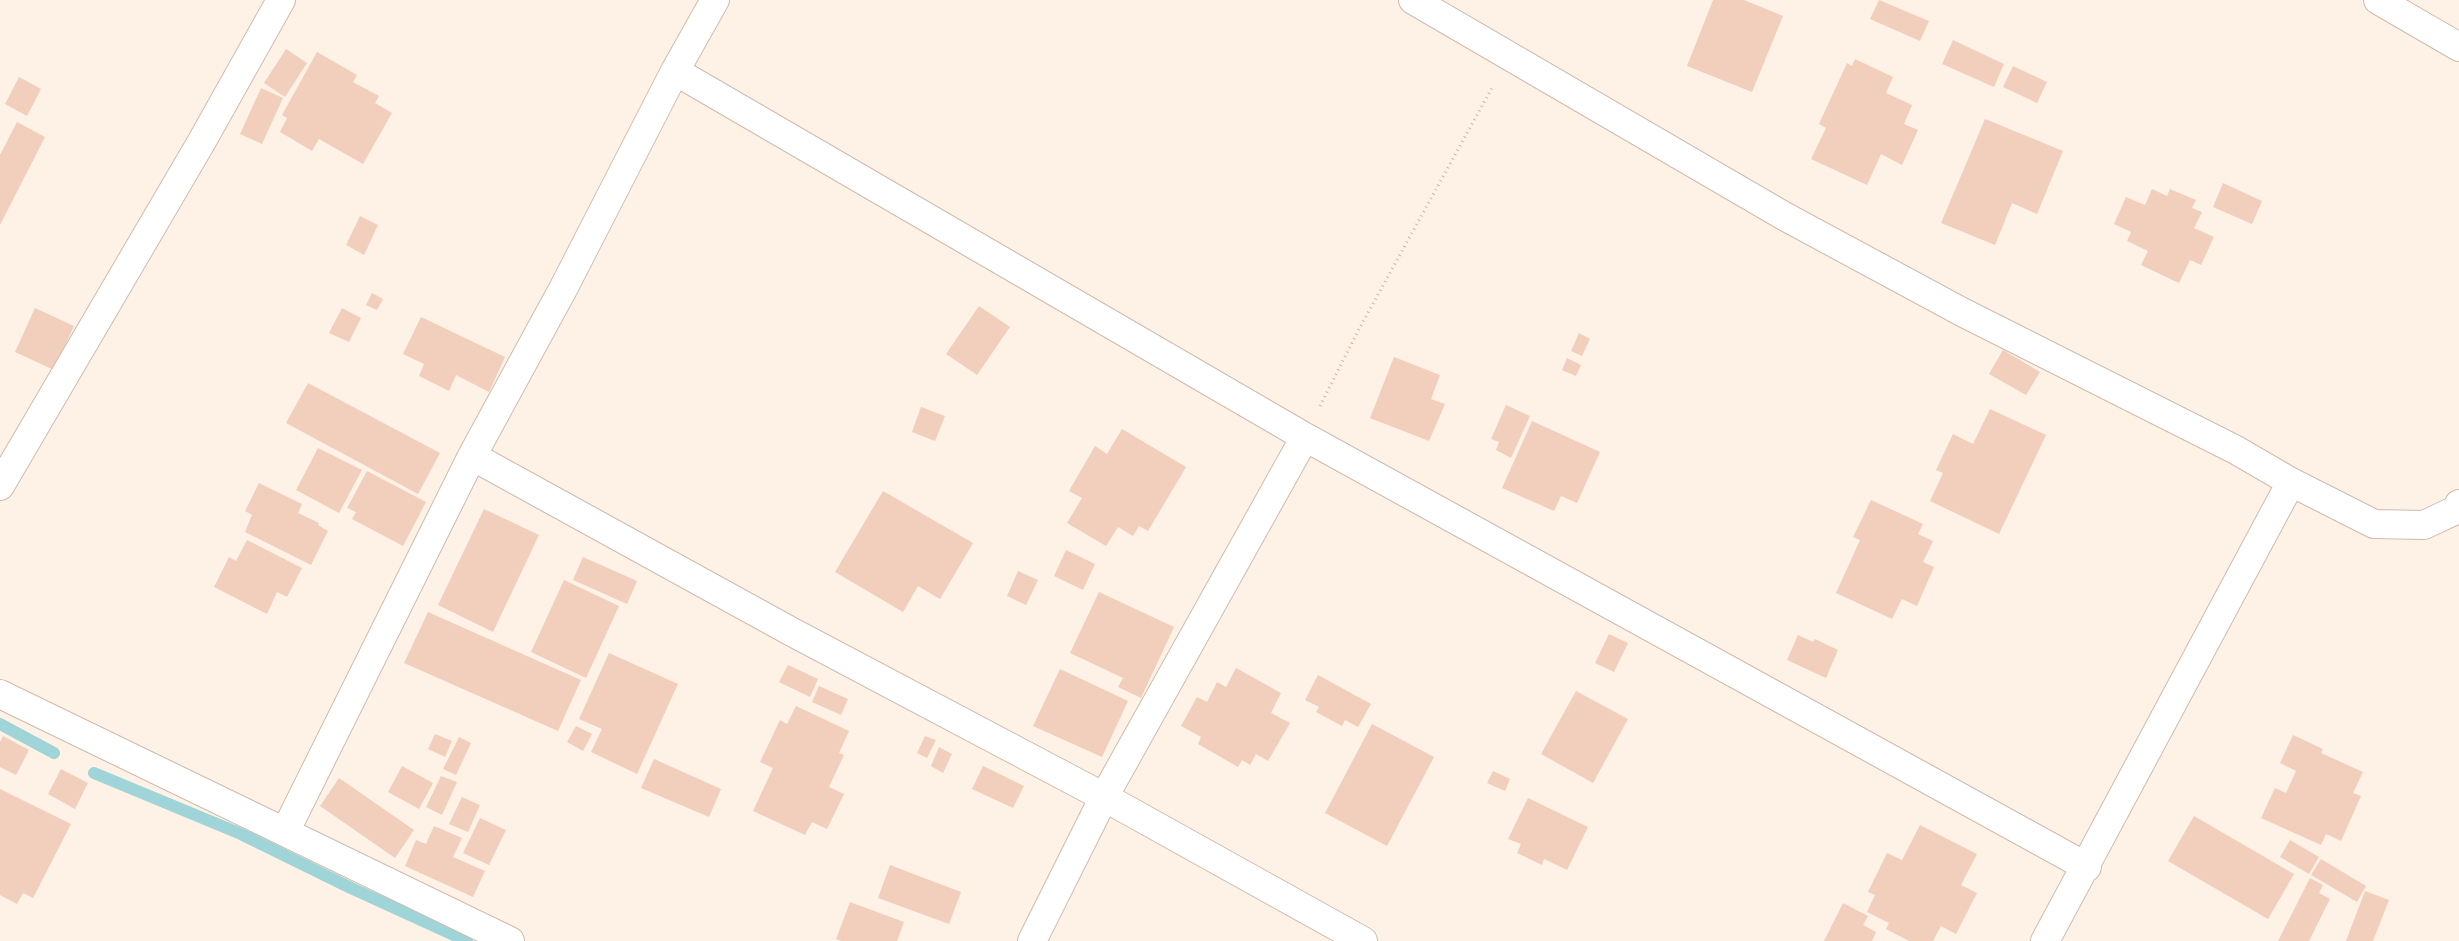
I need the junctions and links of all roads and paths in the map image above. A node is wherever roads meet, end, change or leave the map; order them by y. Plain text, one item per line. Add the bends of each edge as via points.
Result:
1 (281, 0) edge
2 (715, 0) edge
3 (1413, 0) edge
4 (2378, 0) edge
5 (2459, 47) edge
6 (1510, 55) junction
7 (675, 71) junction
8 (1305, 437) junction
9 (472, 456) junction
10 (2291, 482) junction
11 (0, 486) edge
12 (2459, 504) edge
13 (0, 694) edge
14 (1104, 797) junction
15 (285, 832) junction
16 (2087, 867) junction
17 (510, 941) edge
18 (1032, 941) edge
19 (1363, 941) edge
20 (2045, 941) edge

1 - 11 street
2 - 7 street
3 - 6 street
4 - 5 street
6 - 8 path via 1359,329
6 - 10 street via 1784,216 1962,312 2236,450
7 - 8 street
7 - 9 street via 564,288
8 - 14 street
8 - 16 street
9 - 14 street via 792,632
9 - 15 street
10 - 12 street via 2374,524 2424,524 2456,510
10 - 16 street
13 - 15 street
14 - 18 street
14 - 19 street
15 - 17 street
16 - 20 street

